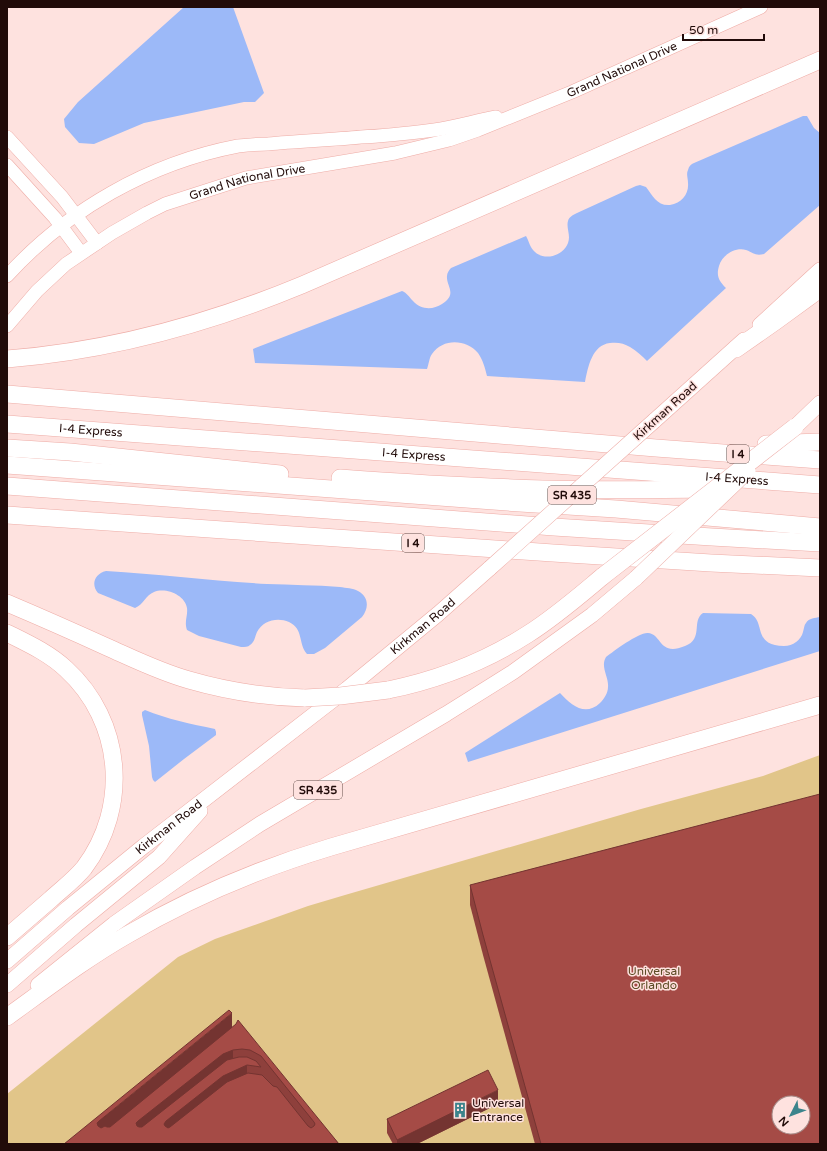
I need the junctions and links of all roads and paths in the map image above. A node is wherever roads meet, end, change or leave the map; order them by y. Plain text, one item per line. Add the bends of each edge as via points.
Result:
1 (761, 7) edge
2 (820, 60) edge
3 (525, 110) junction
4 (7, 137) edge
5 (7, 165) edge
6 (77, 216) junction
7 (62, 227) junction
8 (97, 243) junction
9 (80, 253) junction
10 (820, 270) edge
11 (7, 276) edge
12 (820, 288) edge
13 (7, 326) edge
14 (736, 349) junction
15 (7, 360) edge
16 (7, 394) edge
17 (820, 403) edge
18 (7, 424) edge
19 (795, 426) junction
20 (820, 442) edge
21 (7, 448) edge
22 (656, 448) junction
23 (820, 460) edge
24 (7, 465) edge
25 (7, 486) edge
26 (820, 486) edge
27 (7, 515) edge
28 (820, 527) edge
29 (820, 542) edge
30 (820, 568) edge
31 (7, 603) edge
32 (7, 633) edge
33 (820, 705) edge
34 (238, 773) junction
35 (7, 937) edge
36 (7, 961) edge
37 (7, 985) edge
38 (7, 1012) edge
39 (7, 1017) edge

1 - 3 street, Grand National Drive via 572,92
2 - 15 highway via 258,303 147,336 66,352
3 - 6 street, Grand National Drive via 435,130 301,140 212,152 174,163 136,180
3 - 8 street, Grand National Drive via 449,140 395,153 233,182 165,204
4 - 6 street
5 - 7 street
6 - 7 street, Grand National Drive
6 - 8 street
7 - 9 street
7 - 11 street, Grand National Drive via 34,249
8 - 9 street, Grand National Drive
9 - 13 street, Grand National Drive via 40,287
10 - 14 main road, Kirkman Road / SR 435
12 - 14 highway
14 - 34 main road, Kirkman Road / SR 435, bridge via 424,626
16 - 22 highway, I 4
17 - 19 main road, SR 435
18 - 26 highway, I-4 Express
19 - 31 highway, bridge via 520,639 472,664 388,690 305,698 236,692 179,677 145,664
19 - 38 main road, SR 435, bridge via 636,578 592,615 513,672 222,849 120,920
20 - 22 highway
21 - 26 highway via 276,473 452,486 600,490
22 - 23 highway, I 4
24 - 28 highway via 616,509
25 - 29 highway via 554,527
27 - 30 highway, I 4
32 - 35 highway via 39,649 66,668 83,688 105,727 112,751 114,774 107,825 90,858 68,884
33 - 39 highway via 331,847 256,872 195,898 127,935 78,966
34 - 36 main road, Kirkman Road / SR 435 via 129,858
34 - 37 main road via 159,856

